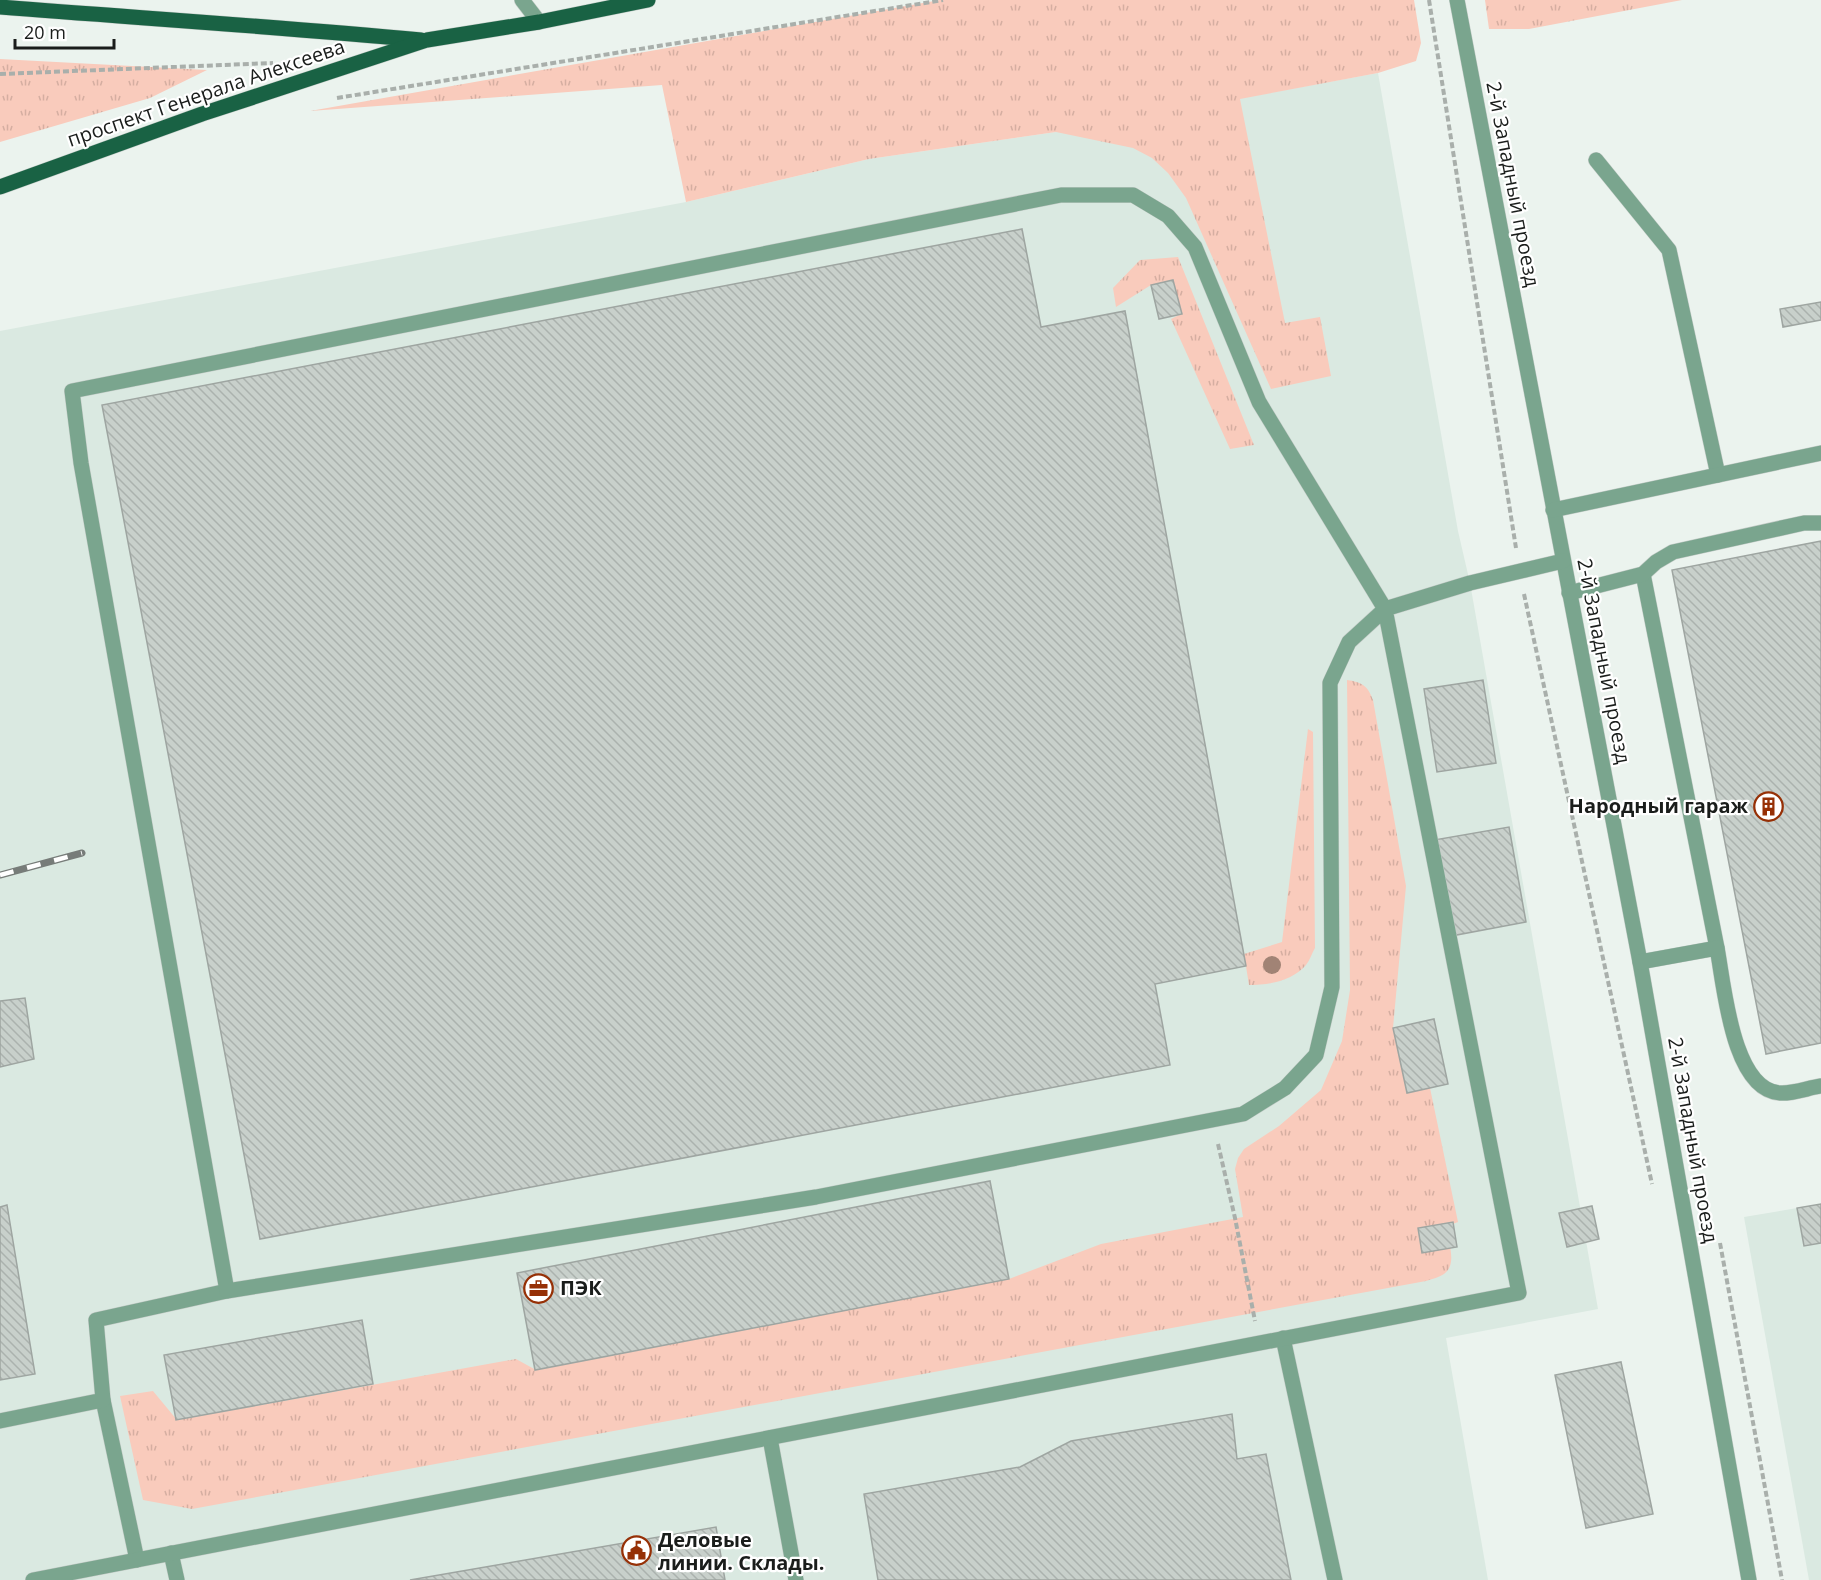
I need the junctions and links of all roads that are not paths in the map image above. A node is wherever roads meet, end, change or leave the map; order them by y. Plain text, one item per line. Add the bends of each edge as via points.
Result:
1 (522, 0) edge
2 (648, 0) edge
3 (1457, 0) edge
4 (0, 7) edge
5 (539, 22) junction
6 (427, 40) junction
7 (1596, 160) dead end
8 (0, 187) edge
9 (1821, 453) edge
10 (1718, 475) junction
11 (1553, 510) junction
12 (1821, 523) edge
13 (1563, 561) junction
14 (1643, 574) junction
15 (1569, 593) junction
16 (1385, 609) junction
17 (1717, 948) junction
18 (1640, 962) junction
19 (1821, 1086) edge
20 (227, 1291) junction
21 (1283, 1338) junction
22 (103, 1400) junction
23 (0, 1421) edge
24 (770, 1438) junction
25 (171, 1553) junction
26 (138, 1560) junction
27 (33, 1580) edge
28 (177, 1580) edge
29 (796, 1580) edge
30 (1335, 1580) edge
31 (1749, 1580) edge

1 - 5 street
2 - 5 main road, проспект Генерала Алексеева
3 - 11 street, 2-й Западный проезд
4 - 6 main road, проспект Генерала Алексеева
5 - 6 main road, проспект Генерала Алексеева
6 - 8 main road, проспект Генерала Алексеева via 202,114
7 - 10 street via 1669,250
9 - 10 street
10 - 11 street
11 - 13 street, 2-й Западный проезд
12 - 14 street via 1804,523 1673,552
13 - 15 street, 2-й Западный проезд
13 - 16 street via 1470,582
14 - 15 street
14 - 17 street
15 - 18 street, 2-й Западный проезд
16 - 20 street via 1349,642 1330,683 1332,987 1317,1055 1285,1088 1243,1114 816,1197
16 - 20 street via 1259,402 1195,247 1168,216 1133,195 1061,195 72,391 83,475
16 - 21 street via 1519,1293
17 - 18 street
17 - 19 street via 1732,1030 1752,1076 1764,1089 1780,1094
18 - 31 street, 2-й Западный проезд
20 - 22 street via 96,1320
21 - 24 street
21 - 30 street
22 - 23 street
22 - 26 street
24 - 25 street
24 - 29 street
25 - 26 street
25 - 28 street
26 - 27 street

